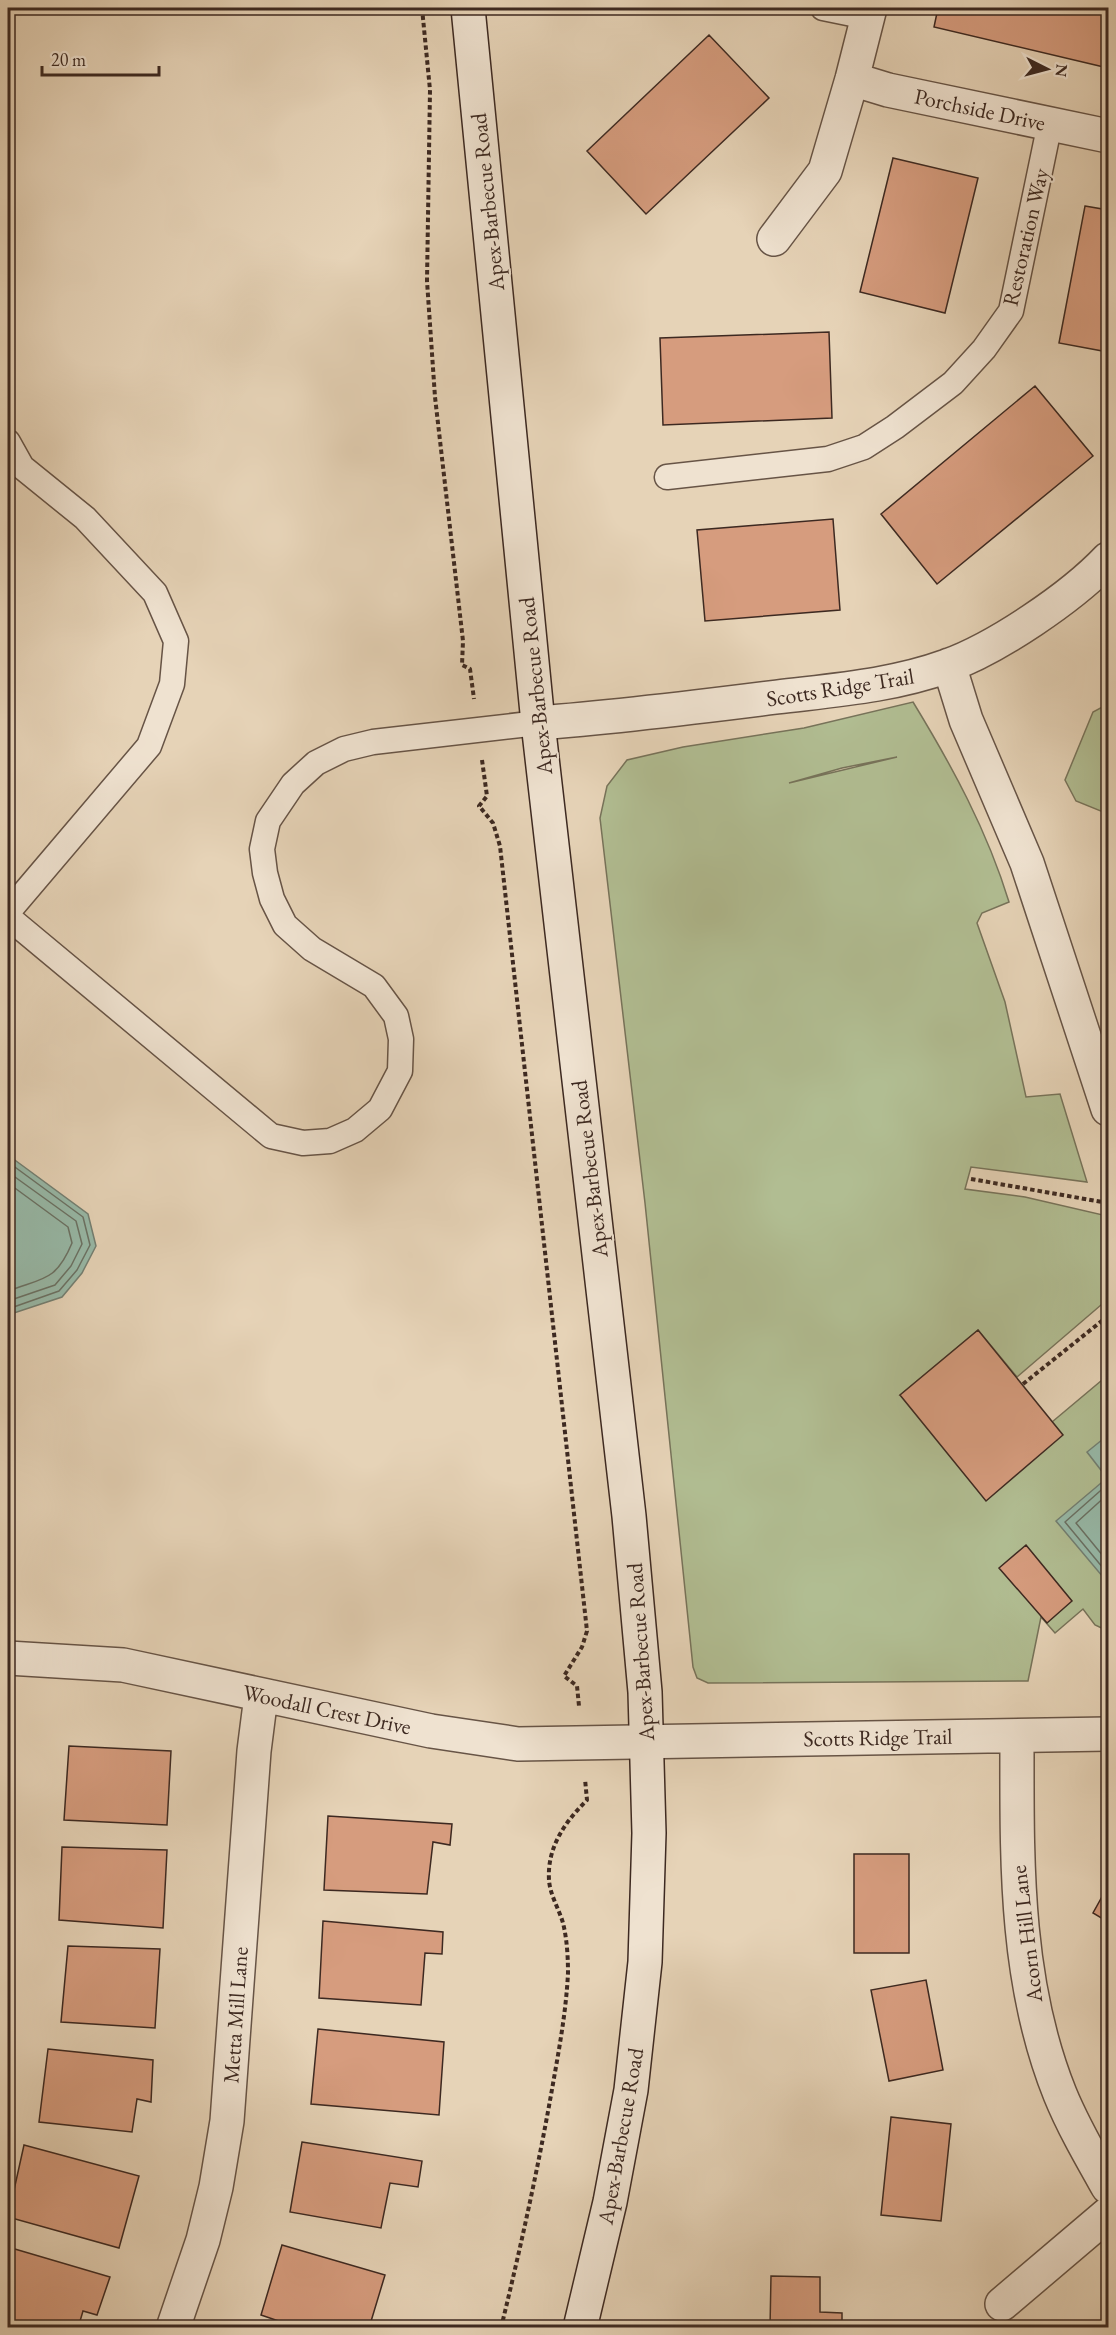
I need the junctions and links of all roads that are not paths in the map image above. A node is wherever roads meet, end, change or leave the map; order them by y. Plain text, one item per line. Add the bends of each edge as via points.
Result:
1 (468, 8) edge
2 (823, 8) edge
3 (868, 12) edge
4 (852, 79) junction
5 (1050, 123) junction
6 (1108, 136) edge
7 (774, 239) dead end
8 (8, 442) edge
9 (667, 477) dead end
10 (1108, 559) edge
11 (949, 665) junction
12 (538, 723) junction
13 (8, 912) edge
14 (8, 917) edge
15 (1108, 1109) edge
16 (8, 1658) edge
17 (261, 1696) junction
18 (1108, 1734) edge
19 (1017, 1737) junction
20 (647, 1741) junction
21 (1108, 2187) edge
22 (1108, 2214) edge
23 (1002, 2304) dead end
24 (173, 2328) edge
25 (580, 2328) edge

1 - 12 street, Apex-Barbecue Road
2 - 3 lane
3 - 4 street
4 - 5 street, Porchside Drive
4 - 7 street via 825,171
5 - 6 street, Porchside Drive
5 - 9 lane, Restoration Way via 1011,311 953,383 864,447 828,459
8 - 13 lane via 22,467 85,518 155,592 177,641 172,684 149,746
10 - 11 street, Scotts Ridge Trail via 1058,602 987,648
11 - 12 street, Scotts Ridge Trail via 872,685
11 - 15 street via 966,720 1027,863
12 - 14 lane via 373,742 344,749 316,763 293,784 268,821 262,849 265,873 285,925 312,949 374,986 396,1016 400,1071 380,1109 355,1130 330,1141 303,1143 271,1136
12 - 20 street, Apex-Barbecue Road via 629,1516
16 - 17 street, Woodall Crest Drive via 123,1665
17 - 20 street, Woodall Crest Drive via 495,1742 539,1745
17 - 24 street, Metta Mill Lane via 227,2121 203,2240
18 - 19 street, Scotts Ridge Trail
19 - 20 street, Scotts Ridge Trail
19 - 21 street, Acorn Hill Lane via 1017,1860 1026,1976 1059,2094
20 - 25 street, Apex-Barbecue Road via 645,1962 633,2078 610,2202
22 - 23 street

